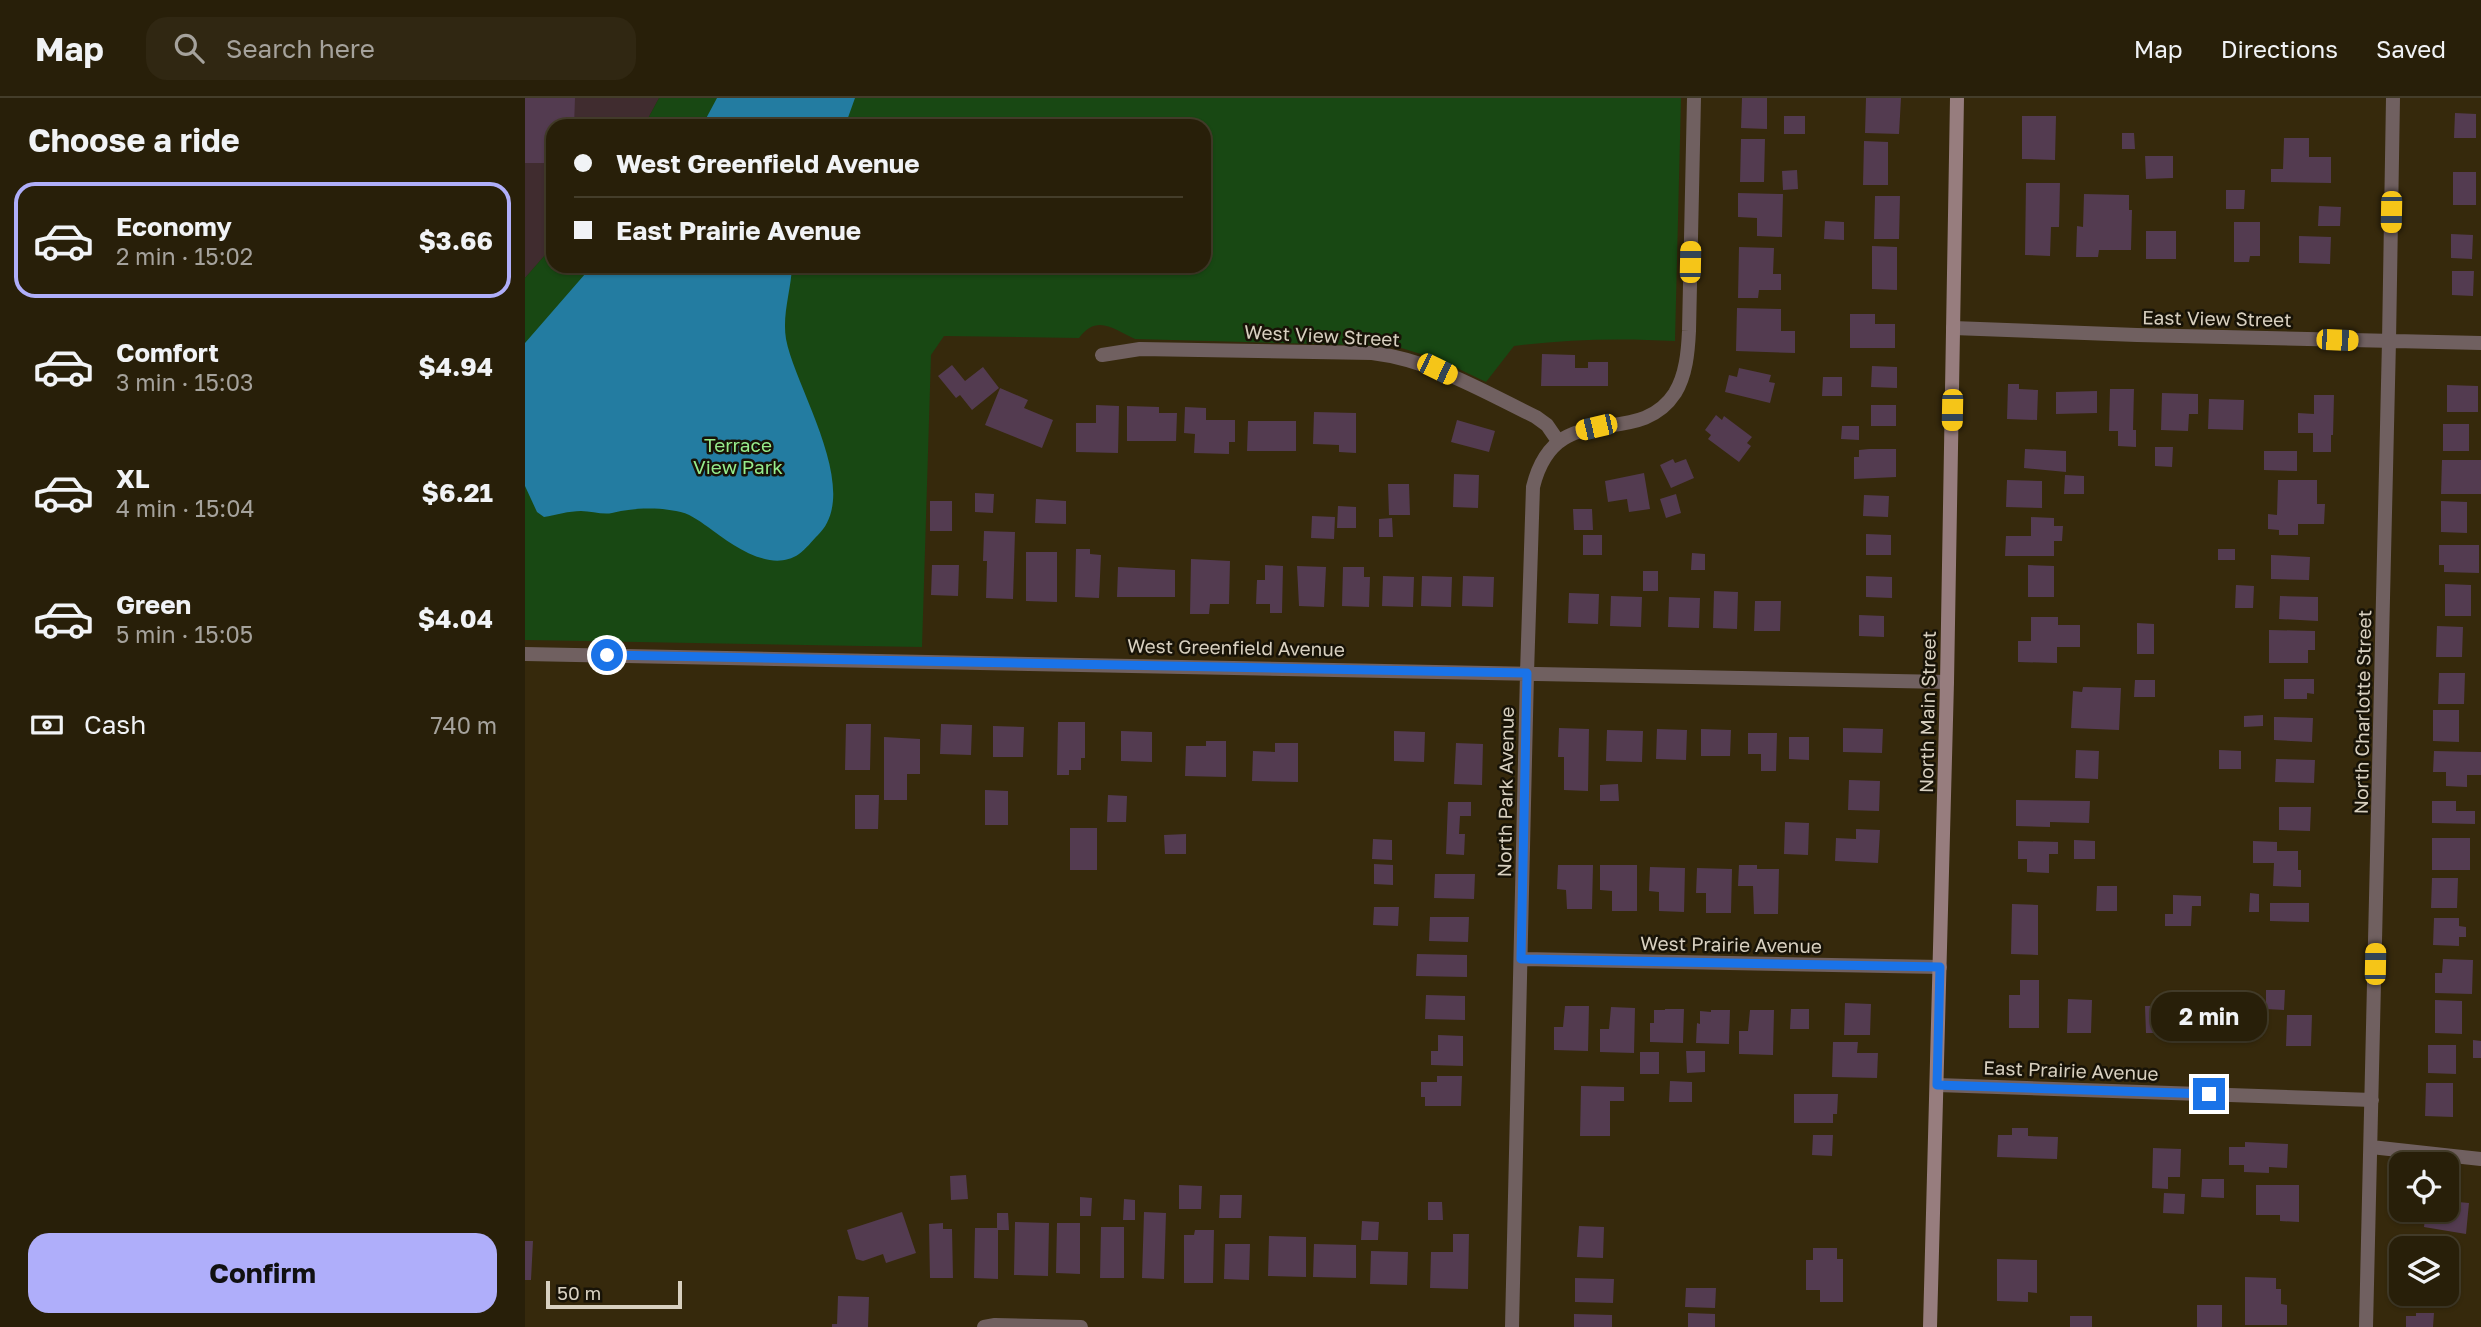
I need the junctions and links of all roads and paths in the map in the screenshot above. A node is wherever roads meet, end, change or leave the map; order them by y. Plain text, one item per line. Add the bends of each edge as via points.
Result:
1 (1694, 98) edge
2 (1957, 98) edge
3 (2393, 98) edge
4 (1953, 328) junction
5 (2389, 341) junction
6 (2481, 343) edge
7 (1102, 355) dead end
8 (1558, 441) junction
9 (525, 654) edge
10 (1527, 673) junction
11 (1947, 682) junction
12 (1521, 959) junction
13 (1940, 967) junction
14 (1937, 1085) junction
15 (2372, 1100) junction
16 (2371, 1147) junction
17 (2481, 1159) edge
18 (985, 1327) edge
19 (1081, 1327) edge
20 (1512, 1327) edge
21 (1930, 1327) edge
22 (2366, 1327) edge

1 - 8 street via 1688,349 1677,390 1661,408 1640,419 1578,431
2 - 4 street, North Main Street
3 - 5 street, North Charlotte Street
4 - 5 street, East View Street
4 - 11 street, North Main Street
5 - 6 street, East View Street
5 - 15 street, North Charlotte Street
7 - 8 street, West View Street via 1140,349 1398,356 1437,369 1536,417
8 - 10 street, North Park Avenue via 1545,455 1533,487
9 - 10 street, West Greenfield Avenue
10 - 11 street, West Greenfield Avenue
10 - 12 street, North Park Avenue
11 - 13 street, North Main Street
12 - 13 street, West Prairie Avenue
12 - 20 street, North Park Avenue
13 - 14 street, North Main Street
14 - 15 street, East Prairie Avenue
14 - 21 street, North Main Street
15 - 16 street, North Charlotte Street
16 - 17 street
16 - 22 street, North Charlotte Street
18 - 19 street

